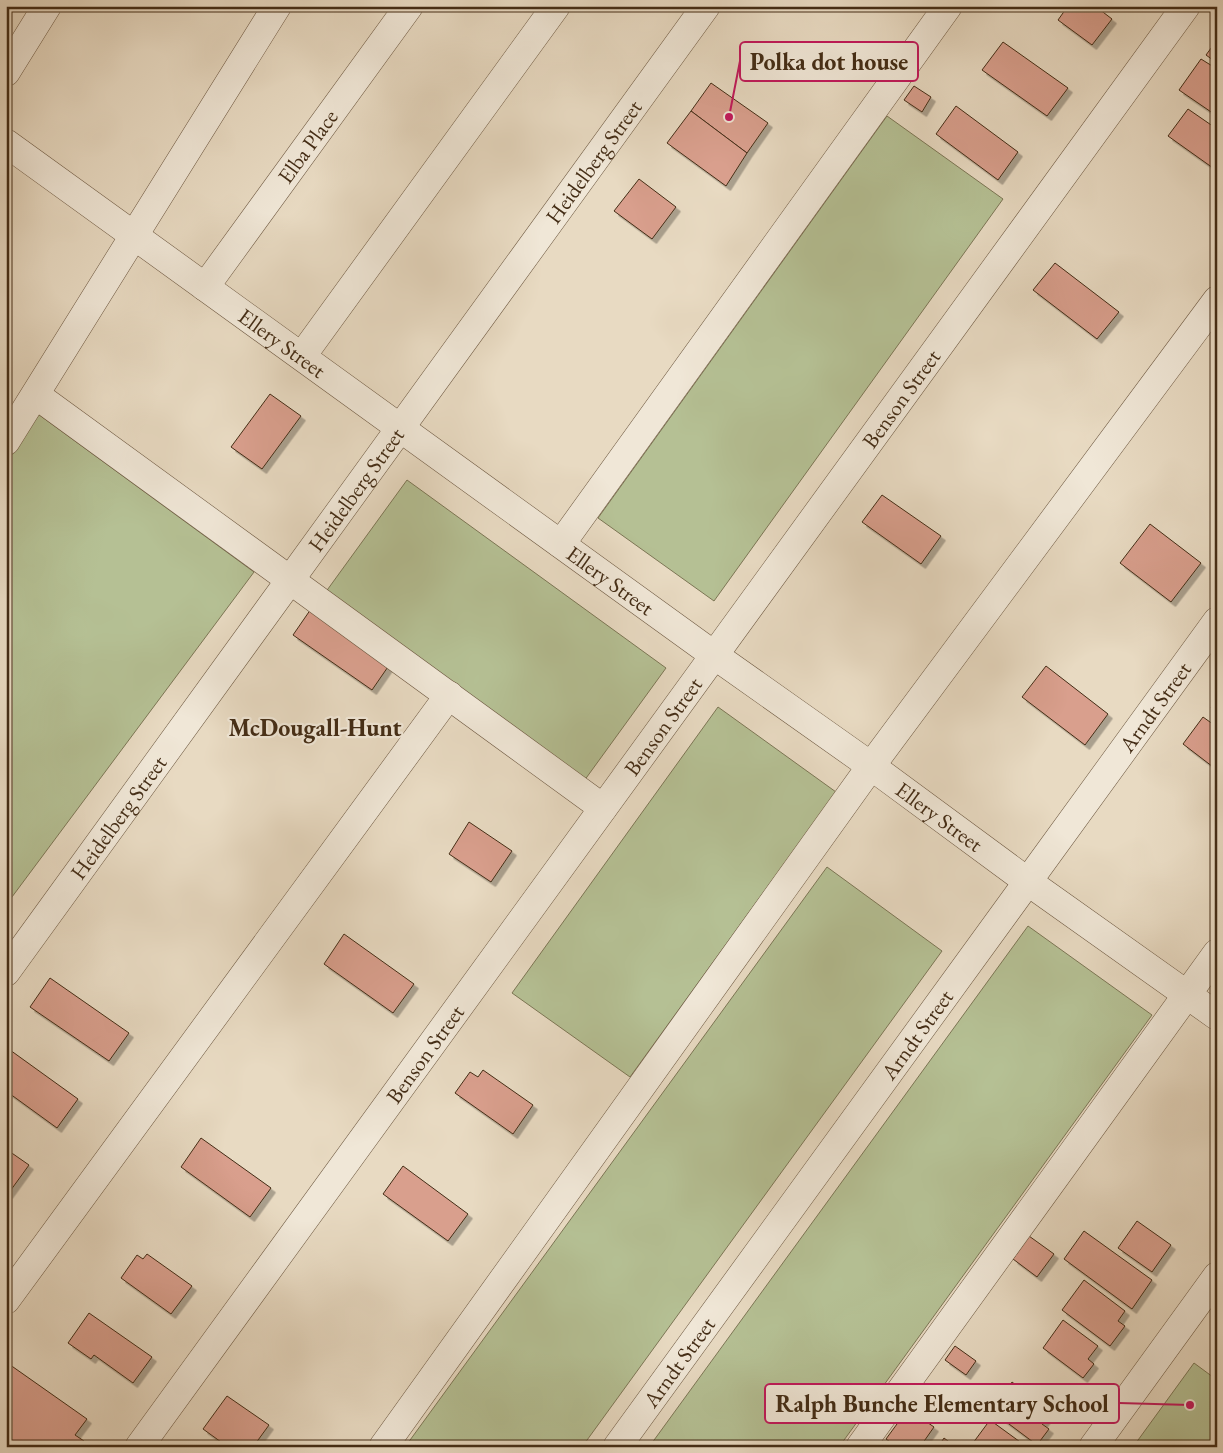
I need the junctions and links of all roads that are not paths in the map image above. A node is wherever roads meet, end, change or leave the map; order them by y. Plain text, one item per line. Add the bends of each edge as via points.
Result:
1 (47, 6) edge
2 (277, 6) edge
3 (409, 6) edge
4 (556, 6) edge
5 (706, 6) edge
6 (948, 6) edge
7 (1186, 6) edge
8 (6, 72) edge
9 (6, 143) edge
10 (135, 236) junction
11 (205, 287) junction
12 (1217, 300) edge
13 (302, 356) junction
14 (36, 394) junction
15 (400, 428) junction
16 (6, 442) edge
17 (560, 544) junction
18 (291, 580) junction
19 (1217, 621) edge
20 (714, 655) junction
21 (449, 695) junction
22 (871, 766) junction
23 (603, 808) junction
24 (1027, 881) junction
25 (1217, 953) edge
26 (6, 972) edge
27 (1188, 994) junction
28 (1217, 1016) edge
29 (1217, 1276) edge
30 (6, 1300) edge
31 (139, 1447) edge
32 (383, 1447) edge
33 (617, 1447) edge
34 (860, 1447) edge
35 (1093, 1447) edge

1 - 8 street
2 - 10 street
3 - 11 street, Elba Place
4 - 13 street
5 - 15 street, Heidelberg Street
6 - 17 street
7 - 20 street, Benson Street
9 - 10 street, Ellery Street
10 - 11 street, Ellery Street
10 - 14 street
11 - 13 street, Ellery Street
12 - 22 street
13 - 15 street, Ellery Street
14 - 16 street
14 - 18 street
15 - 17 street, Ellery Street
15 - 18 street, Heidelberg Street
17 - 20 street, Ellery Street
18 - 21 street
18 - 26 street, Heidelberg Street
19 - 24 street, Arndt Street
20 - 22 street, Ellery Street
20 - 23 street, Benson Street
21 - 23 street
21 - 30 street
22 - 24 street, Ellery Street
22 - 32 street
23 - 31 street, Benson Street
24 - 27 street, Ellery Street
24 - 33 street, Arndt Street
25 - 27 street
27 - 28 street, Ellery Street
27 - 34 street
29 - 35 street

